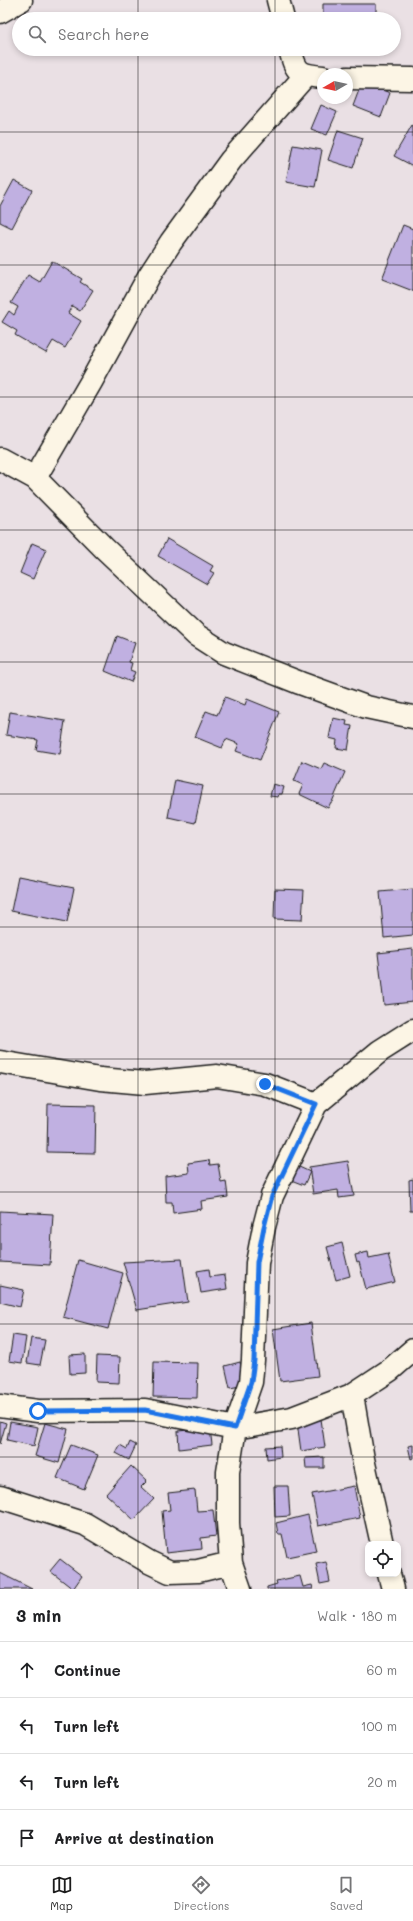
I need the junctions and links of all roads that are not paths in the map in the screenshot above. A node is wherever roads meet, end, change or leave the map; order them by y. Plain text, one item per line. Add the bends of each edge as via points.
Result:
1 (21, 0) edge
2 (278, 0) edge
3 (0, 12) edge
4 (281, 12) edge
5 (293, 56) edge
6 (314, 76) edge
7 (353, 78) edge
8 (413, 79) edge
9 (0, 459) edge
10 (35, 478) junction
11 (413, 717) edge
12 (413, 1030) edge
13 (0, 1062) edge
14 (316, 1104) junction
15 (413, 1350) edge
16 (352, 1395) junction
17 (0, 1406) edge
18 (235, 1428) junction
19 (0, 1497) edge
20 (381, 1541) edge
21 (231, 1563) junction
22 (390, 1577) edge
23 (240, 1589) edge
24 (393, 1589) edge

1 - 3 street
2 - 4 street
5 - 6 street via 298,70
6 - 10 street via 231,160 171,242 149,276
7 - 8 street
9 - 10 street
10 - 11 street via 196,635 224,653 366,707
12 - 14 street via 380,1051
13 - 14 street via 100,1079 145,1083 218,1076 265,1084
14 - 18 street via 272,1196 264,1227 257,1262 251,1382
15 - 16 street via 390,1370
16 - 18 street via 292,1418
16 - 20 street
17 - 18 street via 38,1411 145,1410
18 - 21 street via 228,1472
19 - 21 street via 85,1524 170,1572 198,1571
21 - 23 street
22 - 24 street

